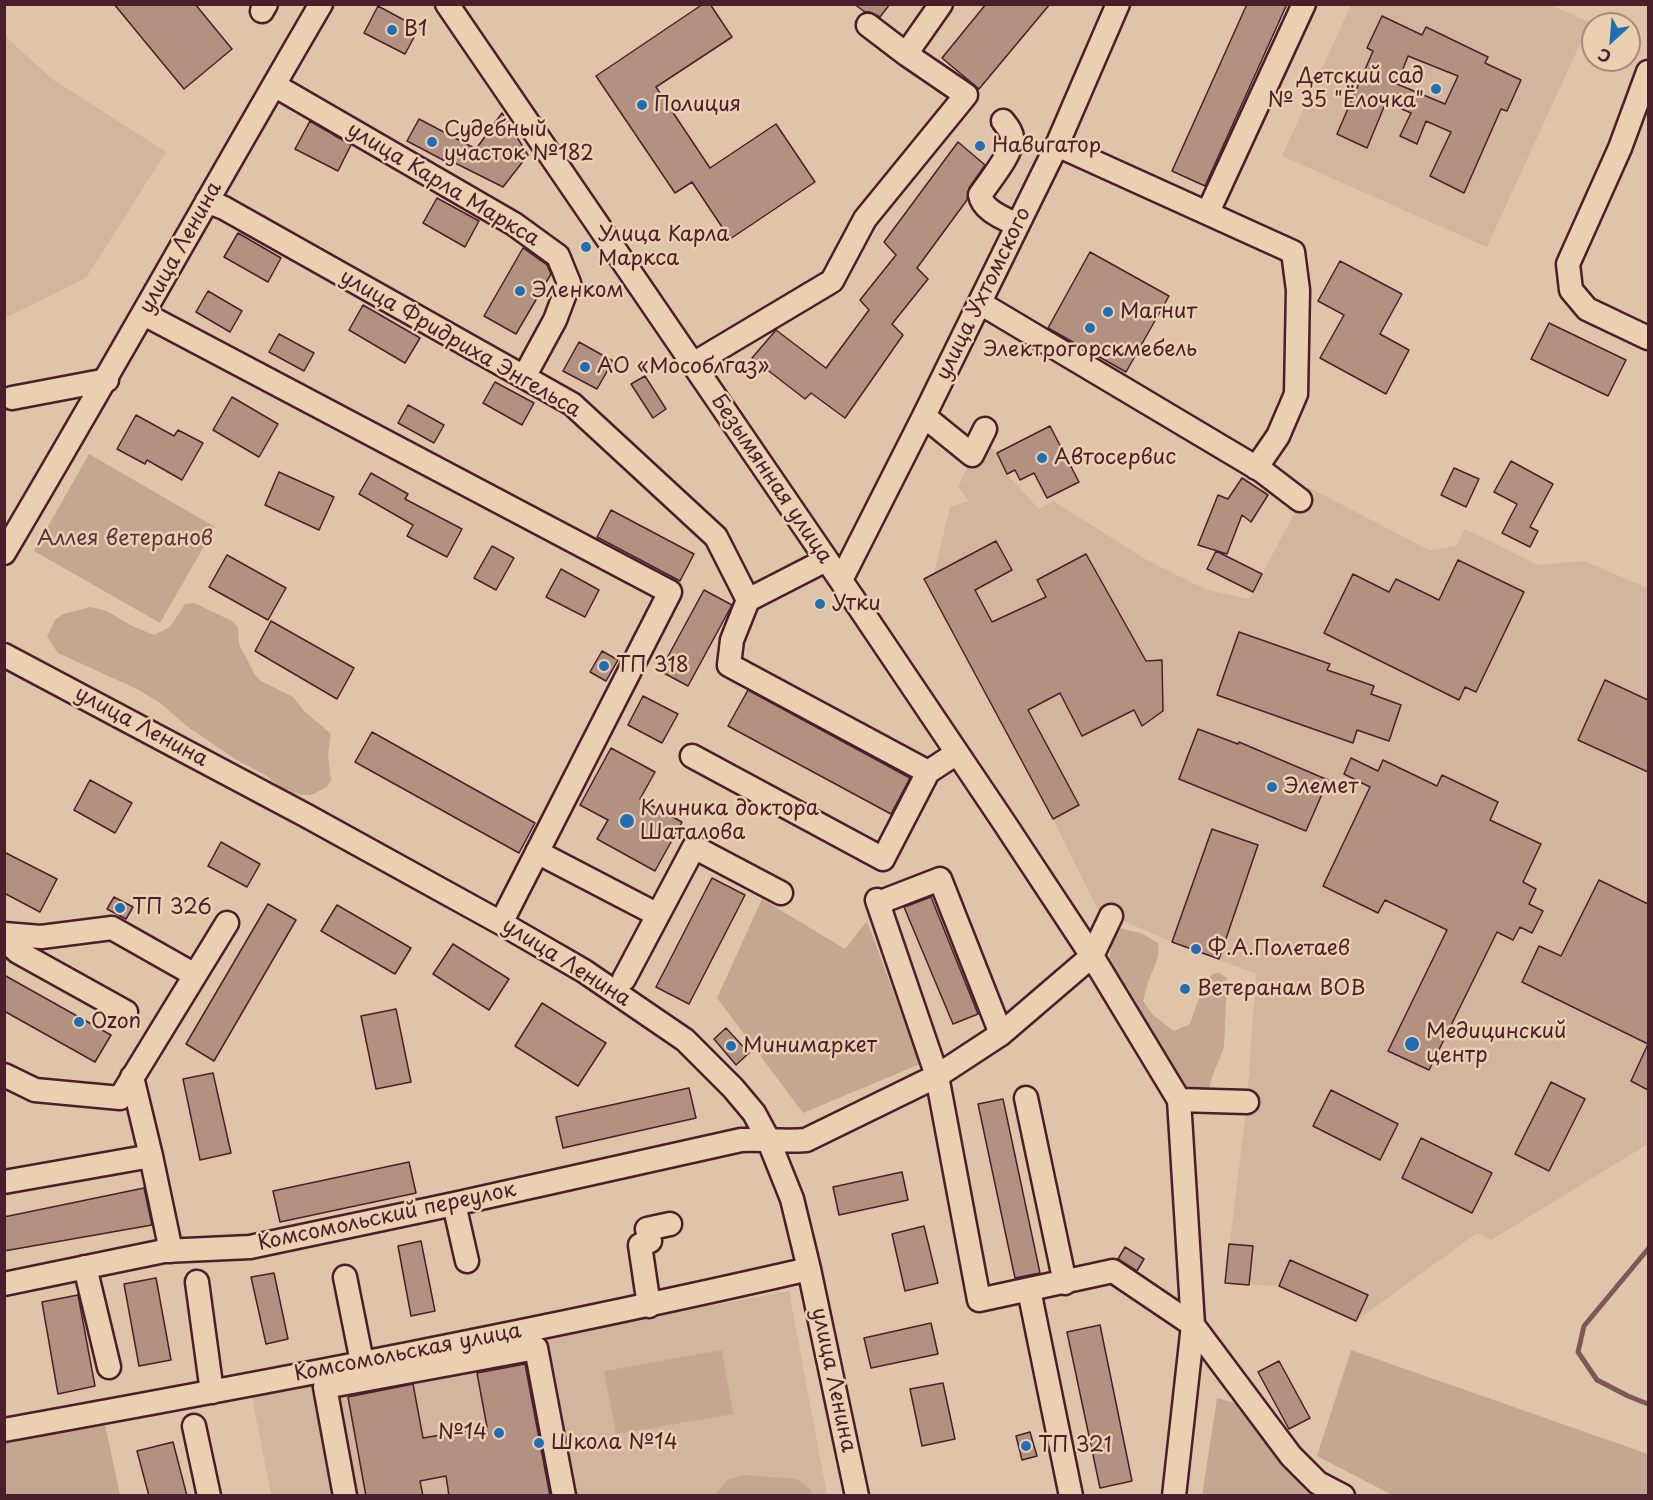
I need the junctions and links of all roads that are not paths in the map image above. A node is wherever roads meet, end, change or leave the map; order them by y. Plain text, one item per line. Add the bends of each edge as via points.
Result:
1 (321, 4) edge
2 (447, 4) edge
3 (941, 4) edge
4 (1118, 4) edge
5 (1304, 4) edge
6 (868, 25) dead end
7 (906, 54) junction
8 (1648, 72) edge
9 (274, 85) junction
10 (1002, 121) dead end
11 (1057, 145) junction
12 (207, 201) junction
13 (1208, 212) junction
14 (1017, 225) junction
15 (980, 303) junction
16 (144, 314) junction
17 (1648, 338) edge
18 (693, 364) junction
19 (524, 377) junction
20 (106, 380) junction
21 (12, 399) dead end
22 (924, 416) junction
23 (984, 429) dead end
24 (1256, 468) junction
25 (1300, 500) dead end
26 (4, 553) edge
27 (826, 560) junction
28 (841, 580) junction
29 (748, 600) junction
30 (4, 655) edge
31 (957, 753) junction
32 (692, 756) dead end
33 (928, 772) junction
34 (537, 852) junction
35 (781, 892) dead end
36 (658, 915) junction
37 (1111, 916) dead end
38 (227, 923) dead end
39 (501, 923) junction
40 (4, 934) edge
41 (4, 939) edge
42 (1092, 956) junction
43 (195, 975) junction
44 (624, 979) dead end
45 (126, 1012) dead end
46 (1001, 1034) junction
47 (4, 1075) edge
48 (132, 1077) junction
49 (937, 1077) junction
50 (1026, 1098) dead end
51 (1179, 1100) junction
52 (1247, 1102) dead end
53 (768, 1139) junction
54 (152, 1156) junction
55 (4, 1182) edge
56 (454, 1204) junction
57 (670, 1224) dead end
58 (171, 1251) junction
59 (467, 1261) dead end
60 (85, 1267) junction
61 (809, 1269) junction
62 (345, 1277) dead end
63 (197, 1282) dead end
64 (1065, 1282) junction
65 (4, 1284) edge
66 (1029, 1290) junction
67 (649, 1306) junction
68 (1193, 1324) junction
69 (362, 1362) junction
70 (109, 1367) dead end
71 (212, 1392) junction
72 (194, 1426) dead end
73 (4, 1430) edge
74 (209, 1496) edge
75 (345, 1496) edge
76 (564, 1496) edge
77 (857, 1496) edge
78 (1071, 1496) edge
79 (1174, 1496) edge
80 (1343, 1496) edge

1 - 9 street, улица Ленина
2 - 18 street, Безымянная улица
3 - 7 street
4 - 11 street, улица Ухтомского
5 - 13 street
6 - 7 street
7 - 18 street via 966,95 865,219 832,281
8 - 17 street via 1620,148 1568,264 1571,290 1587,309
9 - 12 street, улица Ленина
9 - 19 street, улица Карла Маркса via 514,224 558,256 569,283 555,320
10 - 14 street via 1012,138 1008,152 980,195 981,202
11 - 13 street
11 - 14 street, улица Ухтомского
12 - 16 street, улица Ленина
12 - 19 street, улица Фридриха Энгельса
13 - 24 street via 1293,252 1298,290 1296,394 1278,436
14 - 15 street, улица Ухтомского
15 - 22 street, улица Ухтомского
15 - 24 street
16 - 20 street, улица Ленина
16 - 34 street via 670,592
18 - 27 street, Безымянная улица
19 - 29 street, улица Фридриха Энгельса via 572,404 716,537
20 - 21 street
20 - 26 street, улица Ленина
22 - 23 street via 972,455
22 - 28 street, улица Ухтомского
24 - 25 street
27 - 28 street, Безымянная улица
27 - 29 street
28 - 31 street, Безымянная улица
29 - 33 street via 732,640 729,665
30 - 39 street, улица Ленина
31 - 33 street
31 - 42 street, Безымянная улица
32 - 33 street via 883,859
34 - 36 street
34 - 39 street
35 - 36 street via 694,847
36 - 44 street
37 - 42 street
38 - 43 street
39 - 53 street, улица Ленина via 584,971 685,1040 754,1113
40 - 43 street via 41,937 112,928
41 - 45 street via 18,952
42 - 46 street, Комсомольский переулок
42 - 51 street, Безымянная улица
43 - 48 street
46 - 49 street, Комсомольский переулок
46 - 49 street via 939,879 877,902
47 - 48 street via 35,1090 120,1098
48 - 54 street
49 - 53 street, Комсомольский переулок via 806,1140
49 - 66 street via 979,1300
50 - 64 street
51 - 52 street
51 - 68 street
53 - 56 street, Комсомольский переулок via 741,1140
53 - 61 street, улица Ленина via 792,1199
54 - 55 street
54 - 58 street
56 - 58 street, Комсомольский переулок via 250,1246
56 - 59 street
57 - 67 street via 647,1229 650,1241 640,1245
58 - 60 street, Комсомольский переулок
60 - 65 street, Комсомольский переулок
60 - 70 street
61 - 67 street, Комсомольская улица
61 - 77 street, улица Ленина
62 - 69 street
63 - 71 street
64 - 66 street
64 - 68 street via 1113,1271
66 - 78 street
67 - 69 street, Комсомольская улица
68 - 79 street
68 - 80 street via 1291,1455 1318,1483
69 - 71 street, Комсомольская улица
71 - 73 street, Комсомольская улица
72 - 74 street
75 - 76 street via 325,1387 536,1347

